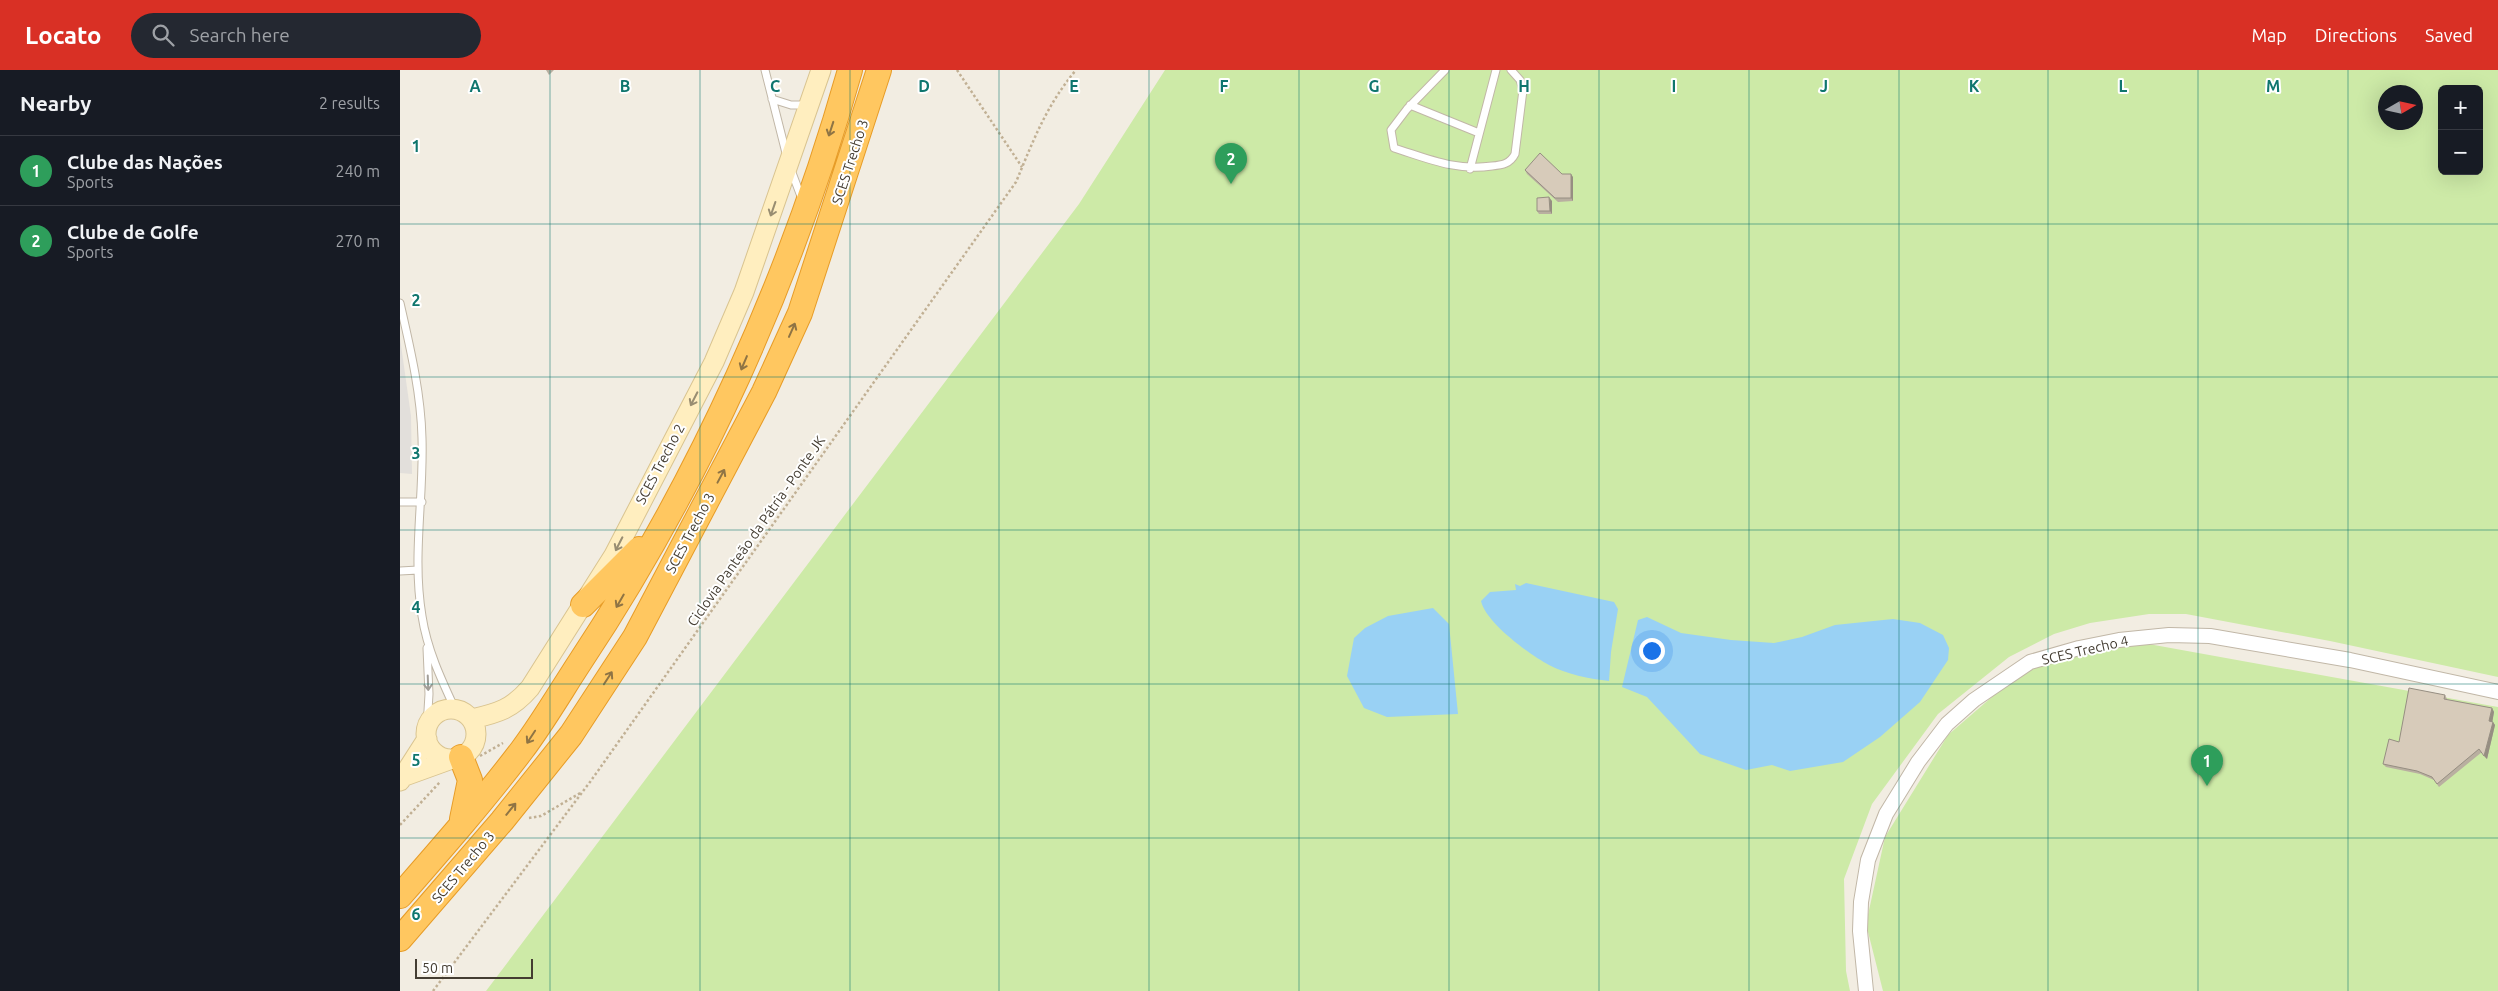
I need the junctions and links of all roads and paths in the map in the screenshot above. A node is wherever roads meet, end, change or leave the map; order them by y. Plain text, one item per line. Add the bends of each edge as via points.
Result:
1 (765, 70) edge
2 (821, 70) edge
3 (850, 70) edge
4 (879, 70) edge
5 (957, 70) edge
6 (1076, 70) edge
7 (1445, 70) edge
8 (1496, 70) edge
9 (1510, 70) edge
10 (772, 99) junction
11 (809, 105) junction
12 (1410, 105) junction
13 (1479, 133) junction
14 (789, 163) junction
15 (1022, 167) junction
16 (1470, 169) junction
17 (805, 208) junction
18 (400, 303) edge
19 (400, 502) edge
20 (422, 502) junction
21 (660, 529) junction
22 (400, 570) edge
23 (418, 570) junction
24 (583, 605) junction
25 (427, 640) junction
26 (2498, 692) edge
27 (455, 709) junction
28 (472, 719) junction
29 (427, 733) junction
30 (457, 758) junction
31 (402, 779) edge
32 (583, 791) junction
33 (502, 821) junction
34 (459, 829) junction
35 (400, 896) edge
36 (400, 939) edge
37 (433, 991) edge
38 (1866, 991) edge

1 - 10 lane
2 - 11 street, SCES Trecho 2
3 -> 17 highway, SCES Trecho 3
33 -> 4 highway, SCES Trecho 3 via 571,735 634,637 764,392 800,313
5 - 15 path
6 - 15 path, Ciclovia Panteão da Pátria - Ponte JK via 1044,115
7 - 12 lane
8 - 13 lane
9 - 16 lane via 1520,80 1523,90 1515,154 1509,162
10 - 11 lane via 791,105
10 - 14 lane
11 - 14 street, SCES Trecho 2
12 - 13 lane
12 - 16 lane via 1391,130 1394,148 1446,165
13 - 16 lane
14 - 17 lane
14 -> 24 street, SCES Trecho 2 via 744,292 714,362 614,555
15 - 32 path, Ciclovia Panteão da Pátria - Ponte JK via 1016,182
17 -> 21 highway, SCES Trecho 3 via 769,305 737,378
18 - 20 lane via 420,418
19 - 20 lane
20 - 23 lane
21 - 24 highway
21 -> 34 highway, SCES Trecho 3 via 617,606 524,748
22 - 23 lane
23 - 25 lane
24 - 28 street, SCES Trecho 2 via 518,702 501,712
25 - 27 lane
25 -> 29 lane
26 - 38 street, SCES Trecho 4 via 2350,660 2210,636 2170,635 2119,640 2030,662 1974,700 1947,724 1900,788 1886,814 1868,860 1861,902 1860,931
27 - 28 street
27 - 29 street via 438,712
28 - 30 street via 476,740 471,749
29 - 30 street via 432,749 440,757
29 - 31 street
30 - 31 street
30 - 34 highway via 470,780
32 - 33 path via 541,816
32 - 37 path, Ciclovia Panteão da Pátria - Ponte JK
33 - 36 highway, SCES Trecho 3
34 - 35 highway, SCES Trecho 3

